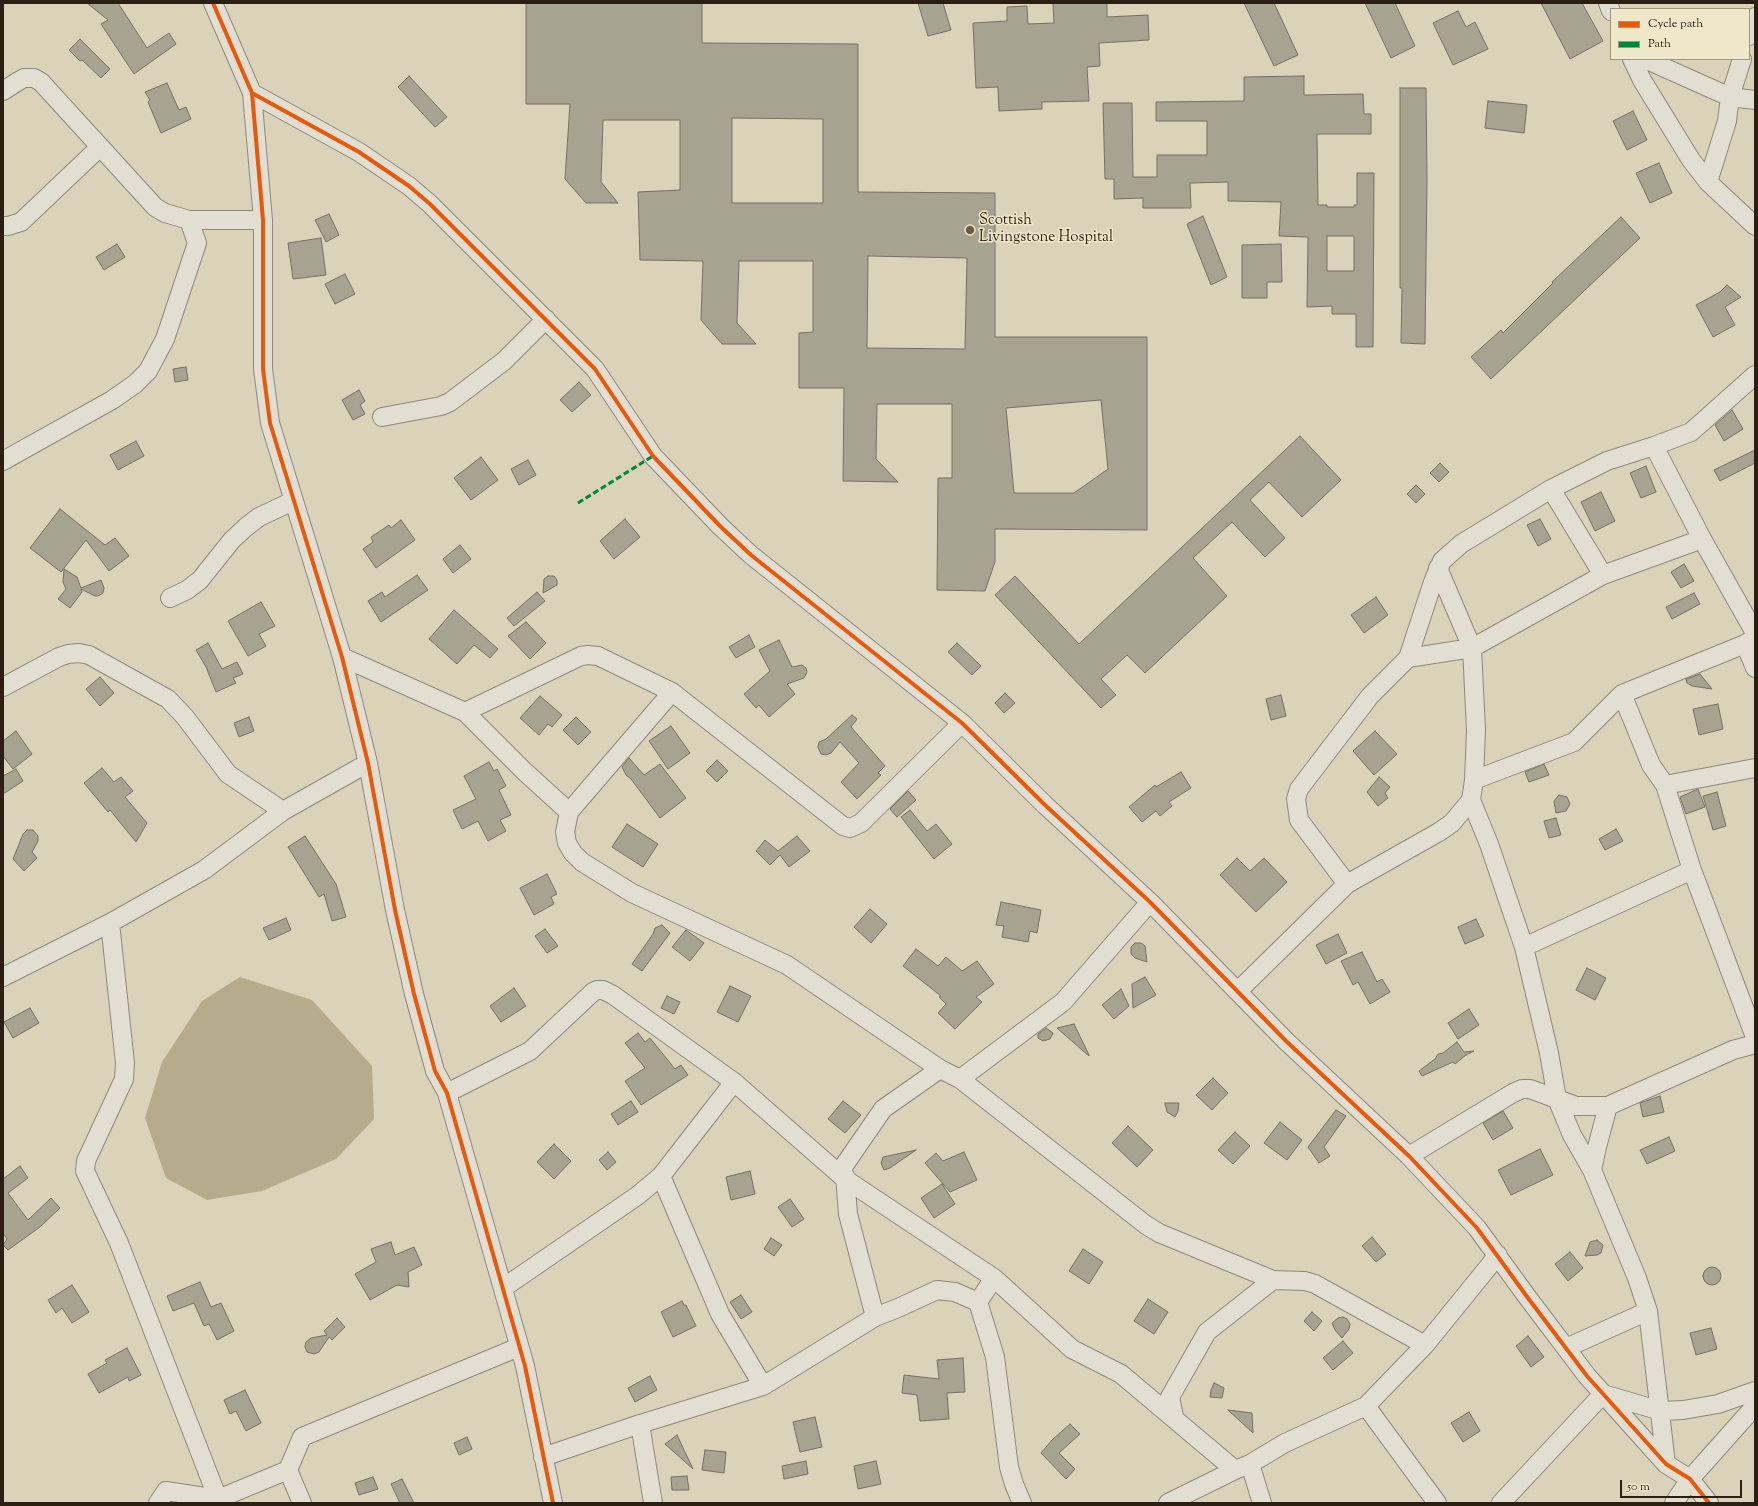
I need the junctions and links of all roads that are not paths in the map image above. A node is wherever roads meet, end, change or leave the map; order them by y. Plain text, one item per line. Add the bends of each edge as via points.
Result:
1 (213, 3) edge
2 (1755, 17) edge
3 (1750, 33) edge
4 (1632, 60) edge
5 (1647, 60) edge
6 (1742, 60) edge
7 (3, 91) edge
8 (252, 93) junction
9 (1730, 97) junction
10 (1755, 100) edge
11 (100, 147) junction
12 (1708, 182) junction
13 (189, 220) junction
14 (262, 220) junction
15 (3, 226) edge
16 (1755, 226) edge
17 (546, 319) junction
18 (1755, 375) edge
19 (382, 417) dead end
20 (1654, 446) junction
21 (3, 460) edge
22 (1551, 489) junction
23 (294, 501) junction
24 (1702, 539) junction
25 (1438, 568) junction
26 (1603, 575) junction
27 (170, 598) dead end
28 (1752, 638) edge
29 (1472, 648) junction
30 (342, 657) junction
31 (1408, 658) junction
32 (1755, 668) edge
33 (3, 687) edge
34 (672, 692) junction
35 (1622, 694) junction
36 (465, 712) junction
37 (962, 724) junction
38 (368, 763) junction
39 (1755, 768) edge
40 (1474, 780) junction
41 (1665, 785) junction
42 (1471, 800) junction
43 (283, 810) junction
44 (569, 812) junction
45 (1692, 870) junction
46 (1347, 884) junction
47 (1150, 902) junction
48 (110, 923) junction
49 (1524, 947) junction
50 (3, 977) edge
51 (1238, 990) junction
52 (1755, 1037) edge
53 (1755, 1044) edge
54 (940, 1070) junction
55 (960, 1079) junction
56 (734, 1082) junction
57 (447, 1094) junction
58 (1557, 1099) junction
59 (1608, 1106) junction
60 (1410, 1156) junction
61 (1592, 1170) junction
62 (661, 1176) junction
63 (845, 1179) junction
64 (1498, 1255) junction
65 (994, 1278) junction
66 (1273, 1280) junction
67 (503, 1288) junction
68 (978, 1302) junction
69 (1648, 1311) junction
70 (875, 1317) junction
71 (1425, 1345) junction
72 (519, 1347) junction
73 (1566, 1348) junction
74 (763, 1386) junction
75 (1755, 1391) edge
76 (1603, 1394) junction
77 (1366, 1406) junction
78 (1755, 1406) edge
79 (1661, 1411) junction
80 (1174, 1417) junction
81 (640, 1424) junction
82 (543, 1457) junction
83 (1666, 1464) junction
84 (1242, 1467) junction
85 (288, 1470) junction
86 (1690, 1479) junction
87 (218, 1499) junction
88 (158, 1503) edge
89 (302, 1503) edge
90 (553, 1503) edge
91 (654, 1503) edge
92 (1022, 1503) edge
93 (1168, 1503) edge
94 (1262, 1503) edge
95 (1437, 1503) edge
96 (1501, 1503) edge
97 (1674, 1503) edge
98 (1709, 1503) edge

1 - 8 street
2 - 3 street
4 - 12 street via 1691,160
5 - 9 street
6 - 9 street
7 - 11 street via 24,78 34,78 41,82
8 - 14 street
8 - 17 street via 359,152 409,186
9 - 10 street
9 - 12 street via 1727,121
11 - 13 street via 155,207 165,213
11 - 15 street via 21,222
12 - 16 street
13 - 14 street
13 - 21 street via 197,243 165,339 148,371 112,400
14 - 23 street via 263,369 266,403
17 - 19 street via 499,365 450,402
17 - 37 street via 595,369 653,456 720,526 751,555
18 - 20 street via 1691,432
20 - 22 street via 1607,461
20 - 24 street
22 - 25 street via 1461,544
22 - 26 street
23 - 27 street via 259,517 246,527 232,540 200,580
23 - 30 street
24 - 26 street
24 - 28 street
25 - 29 street
25 - 31 street
26 - 29 street
28 - 32 street
28 - 35 street
29 - 31 street
29 - 40 street via 1476,730
30 - 36 street
30 - 38 street
31 - 46 street via 1370,696 1299,789 1296,799 1299,820
33 - 43 street via 59,657 79,653 89,655 168,699 186,717 228,774
34 - 36 street via 598,656 588,655 581,656
34 - 37 street via 842,826 850,828 861,823
34 - 44 street
35 - 40 street via 1574,742
35 - 41 street via 1651,765
36 - 44 street
37 - 47 street
38 - 43 street
38 - 57 street via 395,910 414,994 435,1071
39 - 41 street
40 - 42 street
41 - 45 street
42 - 46 street via 1452,823 1439,832
42 - 49 street via 1489,844
43 - 48 street via 204,870
44 - 54 street via 565,832 567,843 572,853 582,862 632,893 787,965
45 - 49 street
45 - 52 street
46 - 51 street
47 - 51 street
47 - 55 street via 1063,1002
48 - 50 street
48 - 87 street via 125,1064 124,1079 86,1161 85,1171 119,1243
49 - 58 street
51 - 60 street via 1286,1041
53 - 59 street via 1734,1050
54 - 55 street
54 - 63 street via 883,1109 841,1170
55 - 66 street via 1146,1225 1159,1233
56 - 57 street via 613,995 597,990 530,1051
56 - 62 street
56 - 63 street
57 - 67 street
58 - 59 street via 1576,1106
58 - 60 street via 1530,1089 1522,1089
58 - 61 street via 1572,1135
59 - 61 street
60 - 64 street via 1477,1228
61 - 69 street
62 - 67 street
62 - 74 street via 717,1307
63 - 65 street
63 - 70 street via 847,1208
64 - 71 street
64 - 73 street
65 - 68 street
65 - 80 street via 1072,1349 1121,1374
66 - 71 street via 1305,1281 1315,1284
66 - 80 street via 1207,1332 1170,1397
67 - 72 street
68 - 70 street via 955,1292 937,1290
68 - 92 street via 996,1357 1009,1467
69 - 73 street
69 - 79 street
70 - 74 street
71 - 77 street
72 - 82 street
72 - 85 street via 302,1437
73 - 76 street
74 - 81 street
75 - 79 street via 1718,1404
76 - 79 street
76 - 83 street
76 - 96 street
77 - 84 street via 1285,1443
77 - 95 street
78 - 86 street
79 - 83 street
80 - 84 street
81 - 82 street
81 - 91 street
82 - 90 street
83 - 86 street
84 - 93 street
84 - 94 street
85 - 87 street
85 - 89 street
86 - 97 street
86 - 98 street
87 - 88 street via 166,1491

